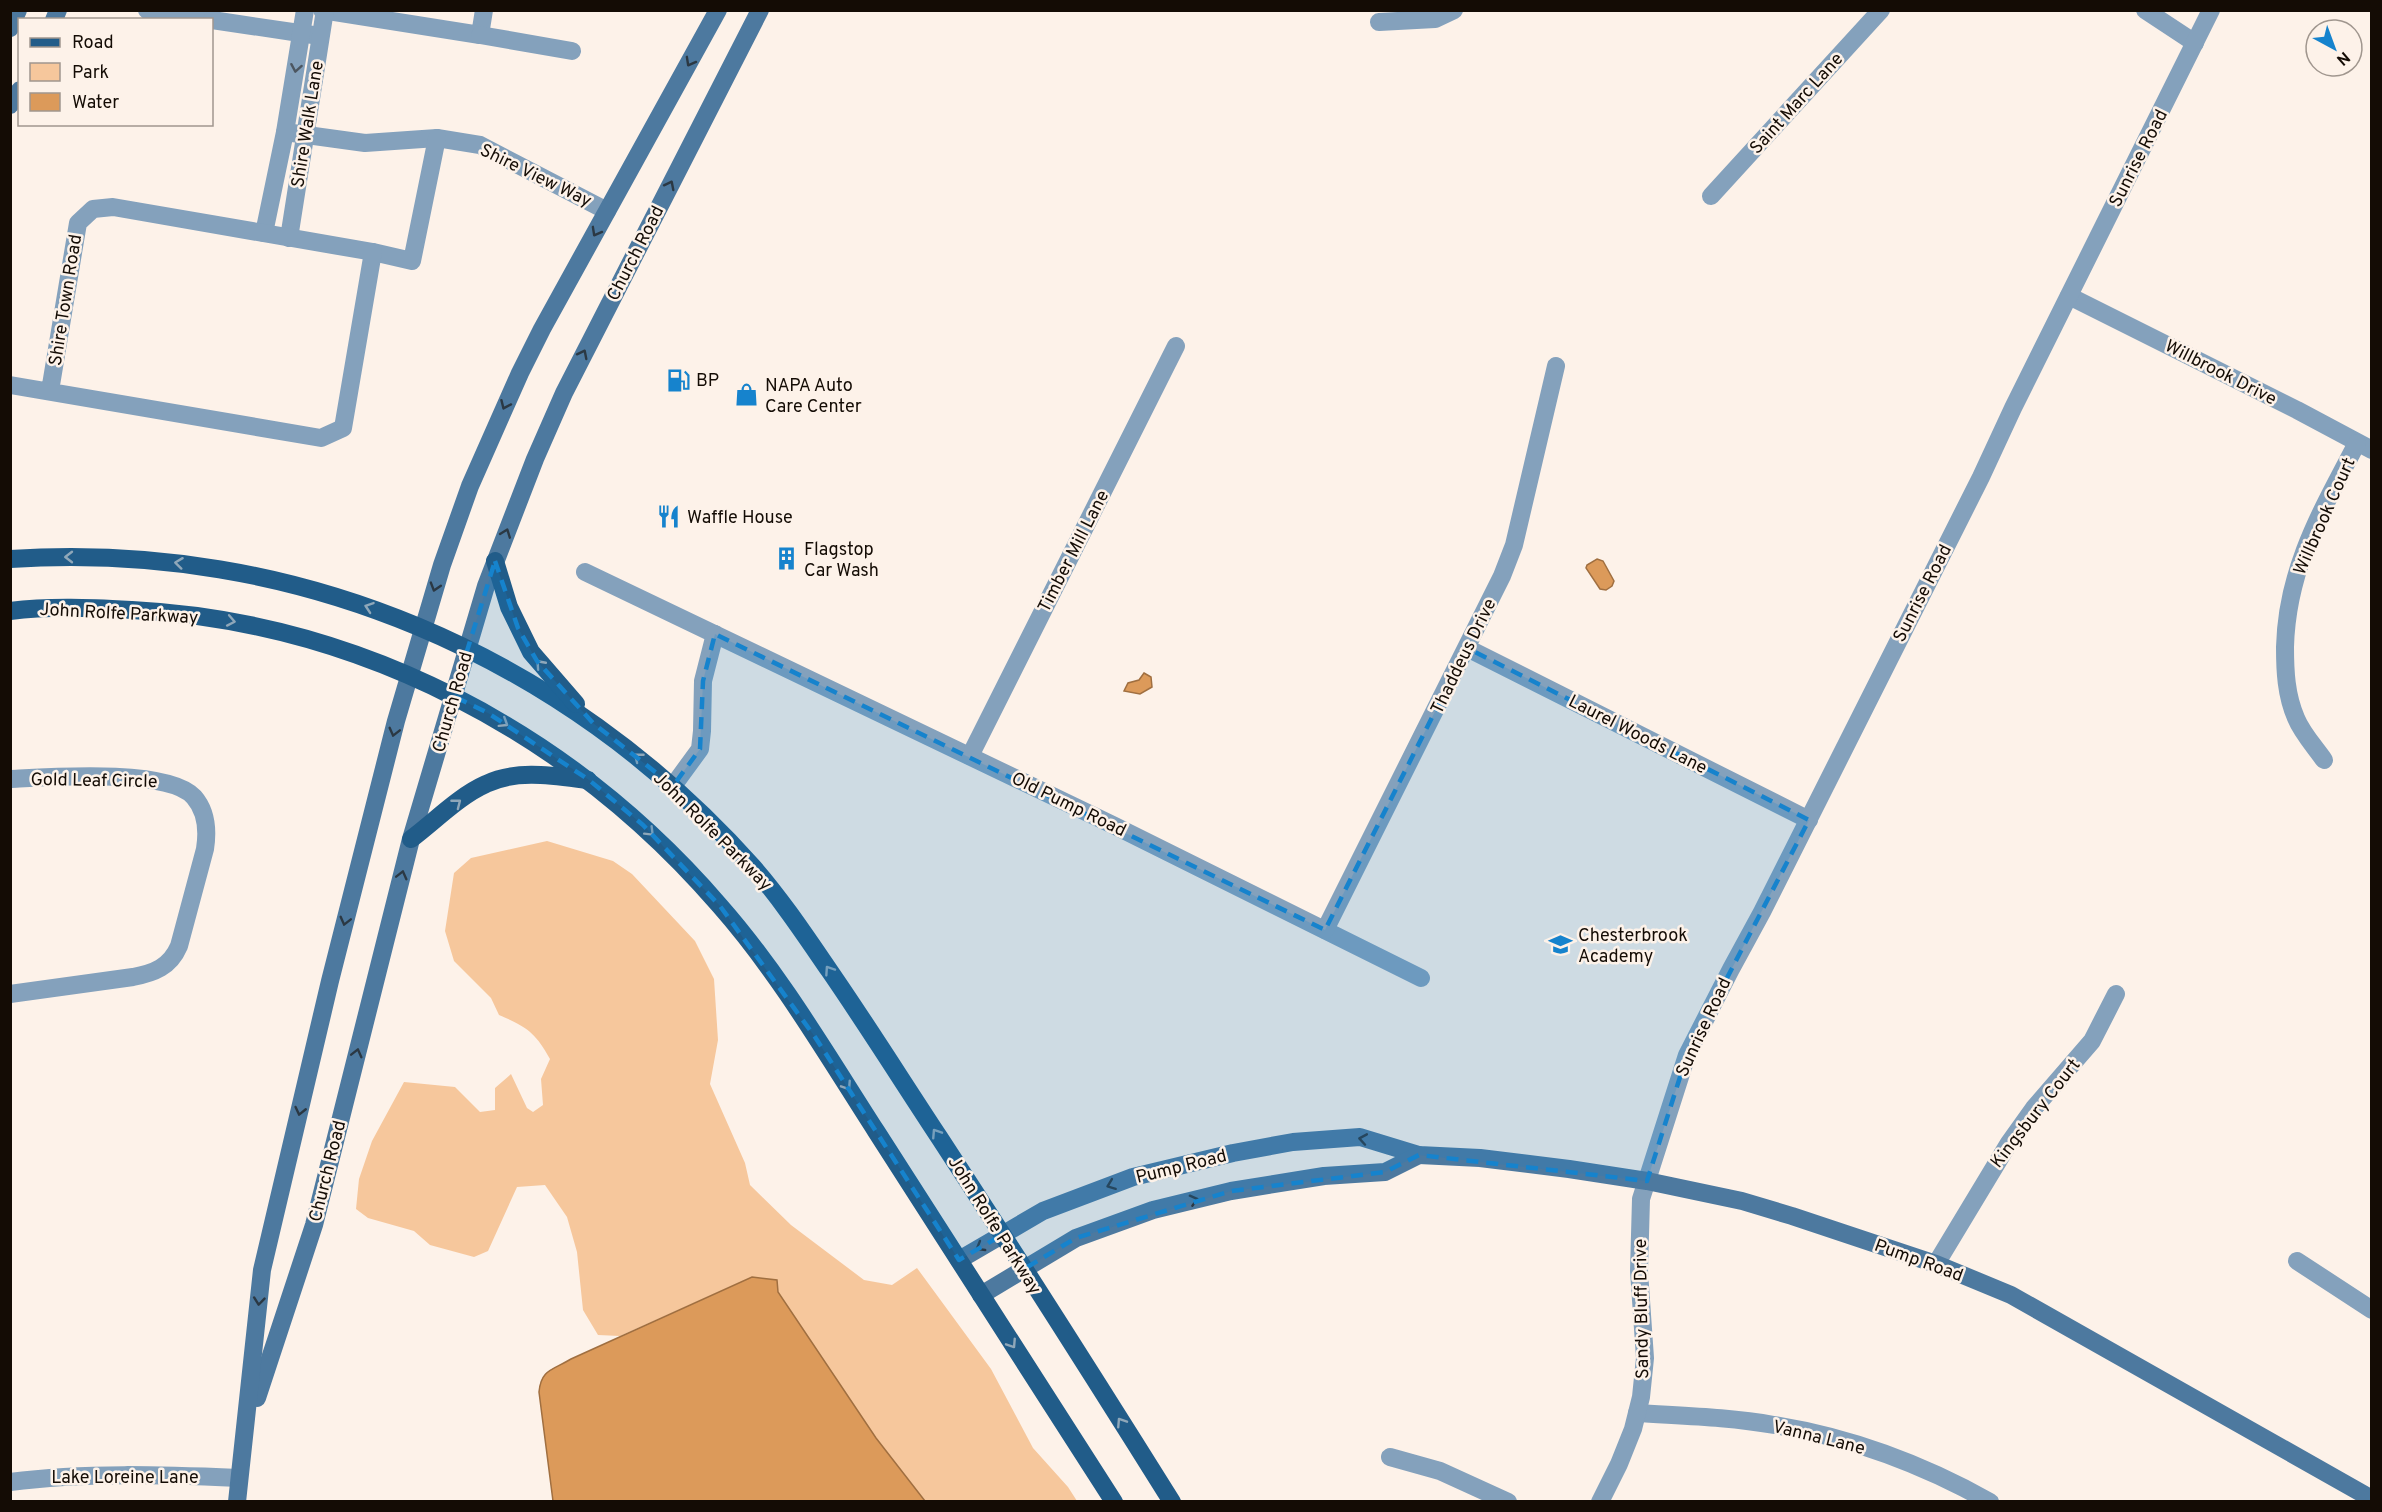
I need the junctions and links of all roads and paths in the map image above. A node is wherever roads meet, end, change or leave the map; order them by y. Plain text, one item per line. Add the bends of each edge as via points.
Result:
1 (18, 10) edge
2 (147, 10) edge
3 (305, 10) edge
4 (484, 10) edge
5 (718, 10) edge
6 (760, 10) edge
7 (1454, 10) edge
8 (1881, 10) edge
9 (2145, 10) edge
10 (2211, 10) edge
11 (324, 11) edge
12 (194, 18) edge
13 (213, 20) edge
14 (1379, 22) dead end
15 (10, 28) edge
16 (302, 34) junction
17 (480, 35) junction
18 (321, 37) junction
19 (2195, 43) junction
20 (572, 51) dead end
21 (285, 132) junction
22 (305, 135) junction
23 (437, 138) junction
24 (1711, 196) dead end
25 (607, 211) junction
26 (264, 233) junction
27 (289, 238) junction
28 (373, 252) junction
29 (2069, 296) junction
30 (1176, 346) dead end
31 (1556, 366) dead end
32 (10, 385) edge
33 (50, 391) junction
34 (2364, 446) edge
35 (10, 559) edge
36 (495, 561) junction
37 (585, 572) dead end
38 (10, 611) edge
39 (423, 629) junction
40 (715, 634) junction
41 (467, 648) junction
42 (1467, 648) junction
43 (409, 676) junction
44 (453, 696) junction
45 (593, 723) junction
46 (970, 756) junction
47 (2324, 760) dead end
48 (10, 779) edge
49 (590, 780) junction
50 (673, 786) junction
51 (1809, 820) junction
52 (411, 839) junction
53 (1325, 930) junction
54 (1421, 978) dead end
55 (10, 994) edge
56 (2116, 994) dead end
57 (1419, 1155) junction
58 (1647, 1181) junction
59 (1002, 1235) junction
60 (959, 1260) junction
61 (2297, 1261) dead end
62 (1936, 1264) junction
63 (1024, 1269) junction
64 (981, 1294) junction
65 (2372, 1310) edge
66 (1637, 1413) junction
67 (246, 1431) junction
68 (1390, 1457) dead end
69 (239, 1478) junction
70 (10, 1482) edge
71 (2372, 1499) edge
72 (237, 1502) edge
73 (1114, 1502) edge
74 (1172, 1502) edge
75 (1508, 1502) edge
76 (1600, 1502) edge
77 (1990, 1502) edge

1 - 15 main road
2 - 12 street
3 - 16 street, Shire Walk Lane
4 - 17 street
5 -> 25 main road, Church Road
36 -> 6 main road, Church Road via 564,393
7 - 14 street via 1435,19
8 - 24 street, Saint Marc Lane
9 - 19 street
10 - 19 street, Sunrise Road
11 - 17 street
11 - 18 street, Shire Walk Lane
13 - 16 street
16 - 18 street
16 -> 21 street, Shire Walk Lane
17 - 20 street
18 - 22 street, Shire Walk Lane
19 - 29 street, Sunrise Road
21 - 22 street, Shire View Way
21 - 26 street, Shire Walk Lane
22 - 23 street, Shire View Way via 365,143
22 - 27 street, Shire Walk Lane
23 - 25 street, Shire View Way via 480,145
23 - 28 street, Shire Town Road via 412,261
25 -> 39 main road, Church Road via 542,329 493,431 442,565
26 - 27 street, Shire Town Road
26 - 33 street, Shire Town Road via 113,207 93,209 78,223
27 - 28 street, Shire Town Road
28 - 33 street via 343,428 321,438
29 - 34 street, Willbrook Drive
29 - 51 street, Sunrise Road
30 - 46 street, Timber Mill Lane
31 - 42 street, Thaddeus Drive via 1514,545
32 - 33 street
34 - 47 street, Willbrook Court via 2321,513 2299,561 2286,626 2289,699 2297,721
39 -> 35 main road, John Rolfe Parkway via 335,596 212,567 117,558
36 - 41 main road, Church Road
45 -> 36 main road via 531,652 509,607
37 - 40 street, Old Pump Road
38 -> 43 main road, John Rolfe Parkway via 84,607 209,617 313,640
39 - 41 main road, John Rolfe Parkway
39 - 43 main road, Church Road
40 - 46 street, Old Pump Road
40 - 50 street via 703,681 700,749
41 - 44 main road, Church Road
41 - 45 main road, John Rolfe Parkway via 525,679
42 - 51 street, Laurel Woods Lane
42 - 53 street, Thaddeus Drive
43 - 44 main road, John Rolfe Parkway
43 -> 67 main road, Church Road via 330,981 262,1270
44 -> 49 main road, John Rolfe Parkway via 488,713
44 - 52 main road, Church Road
50 -> 45 main road, John Rolfe Parkway
46 - 53 street, Old Pump Road
48 - 55 street, Gold Leaf Circle via 140,778 168,782 193,796 204,814 207,834 179,946 174,958 163,968 133,977
52 -> 49 main road via 488,783 545,775
49 -> 60 main road, John Rolfe Parkway via 663,846 749,941
59 -> 50 main road, John Rolfe Parkway via 795,920 752,866
51 - 58 street, Sunrise Road via 1687,1056
67 -> 52 main road, Church Road via 314,1225
53 - 54 street, Old Pump Road
56 - 62 street, Kingsbury Court via 2092,1041 2009,1143
57 - 58 main road, Pump Road via 1491,1159
57 -> 59 main road, Pump Road via 1360,1137 1293,1142 1233,1153 1133,1177 1042,1211
63 -> 57 main road, Pump Road via 1076,1238 1153,1210 1231,1191 1324,1176 1384,1172
58 - 62 main road, Pump Road via 1792,1216
58 - 66 street, Sandy Bluff Drive via 1639,1210 1645,1358
59 -> 60 main road, Pump Road
59 - 63 main road, John Rolfe Parkway
60 - 64 main road, John Rolfe Parkway
61 - 65 street
62 - 71 main road, Pump Road via 2012,1295
63 - 64 main road, Pump Road
74 -> 63 main road, John Rolfe Parkway
64 -> 73 main road, John Rolfe Parkway
66 - 76 street, Sandy Bluff Drive
66 - 77 street, Vanna Lane via 1775,1425 1832,1438 1906,1462
67 - 69 main road, Church Road
68 - 75 street via 1440,1471
69 - 70 street, Lake Loreine Lane via 158,1475 46,1477
69 - 72 main road, Church Road

